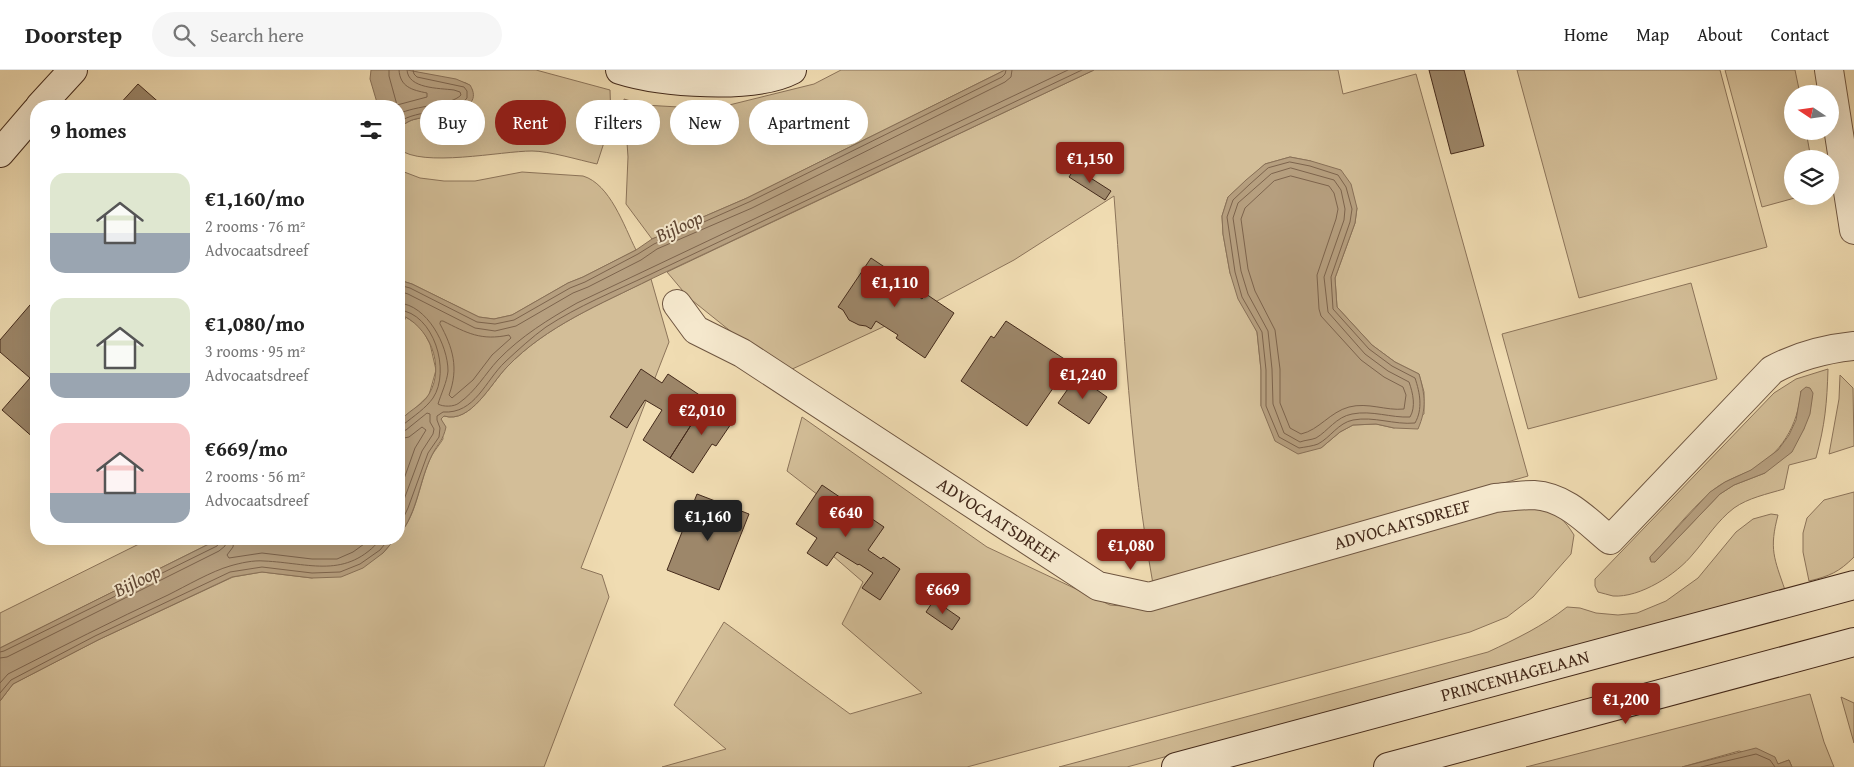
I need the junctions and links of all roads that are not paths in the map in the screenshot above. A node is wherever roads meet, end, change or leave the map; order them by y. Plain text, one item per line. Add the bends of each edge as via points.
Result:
1 (73, 70) edge
2 (620, 70) edge
3 (792, 70) edge
4 (1829, 70) edge
5 (46, 100) edge
6 (30, 118) edge
7 (0, 153) edge
8 (1854, 230) edge
9 (677, 304) dead end
10 (1854, 346) edge
11 (1854, 585) edge
12 (1854, 642) edge
13 (1176, 767) edge
14 (1388, 767) edge

1 - 5 street
2 - 3 street via 656,79 740,82 783,75
4 - 8 street
6 - 7 street
9 - 10 street, ADVOCAATSDREEF via 696,330 742,353 1098,586 1149,597 1494,498 1534,495 1552,499 1571,507 1610,540 1772,370 1790,360
11 - 13 street, PRINCENHAGELAAN
12 - 14 street

